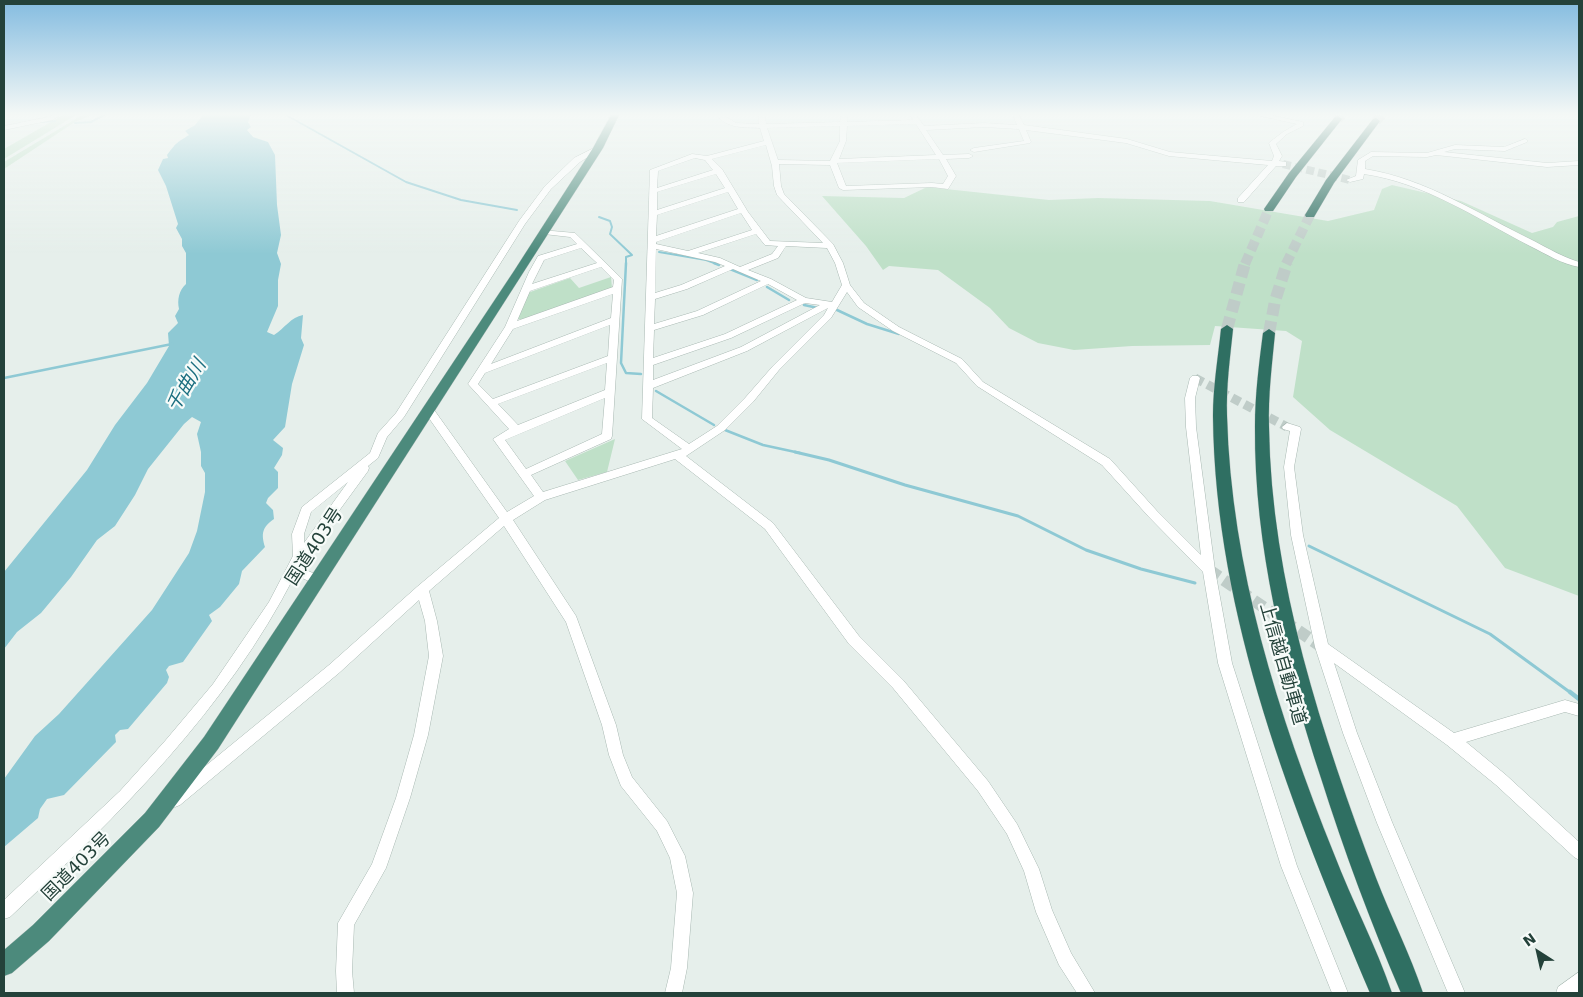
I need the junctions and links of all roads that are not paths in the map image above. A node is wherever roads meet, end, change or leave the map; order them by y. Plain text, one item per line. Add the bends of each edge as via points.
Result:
1 (575, 162) edge
2 (589, 162) edge
3 (679, 162) edge
4 (711, 162) edge
5 (776, 162) joint
6 (834, 162) junction
7 (847, 162) edge
8 (942, 162) edge
9 (1268, 162) edge
10 (1274, 162) junction
11 (1303, 162) edge
12 (1345, 162) edge
13 (1362, 162) edge
14 (1511, 162) edge
15 (1579, 163) edge
16 (1283, 164) tunnel mouth
17 (1360, 170) junction
18 (719, 171) junction
19 (1350, 180) dead end
20 (730, 189) junction
21 (654, 191) junction
22 (1241, 200) dead end
23 (1269, 209) tunnel mouth
24 (742, 210) junction
25 (653, 214) junction
26 (1310, 215) tunnel mouth
27 (757, 231) junction
28 (544, 232) junction
29 (652, 243) junction
30 (783, 244) junction
31 (583, 245) junction
32 (830, 246) junction
33 (690, 254) junction
34 (603, 264) junction
35 (1579, 264) edge
36 (735, 268) junction
37 (768, 281) junction
38 (846, 284) junction
39 (526, 289) junction
40 (617, 289) junction
41 (651, 297) junction
42 (804, 300) junction
43 (832, 304) junction
44 (615, 320) junction
45 (510, 327) junction
46 (650, 328) junction
47 (1227, 329) tunnel mouth
48 (1269, 333) tunnel mouth
49 (612, 358) junction
50 (649, 363) junction
51 (482, 371) junction
52 (1195, 378) dead end
53 (648, 386) junction
54 (609, 392) junction
55 (492, 403) junction
56 (428, 409) junction
57 (1287, 427) tunnel mouth
58 (516, 430) junction
59 (682, 452) junction
60 (374, 454) junction
61 (524, 474) junction
62 (541, 497) junction
63 (505, 519) junction
64 (293, 566) junction
65 (1210, 570) junction
66 (318, 580) junction
67 (422, 589) junction
68 (1322, 647) junction
69 (1579, 710) edge
70 (1452, 740) junction
71 (152, 820) junction
72 (1579, 852) edge
73 (4, 911) edge
74 (4, 965) edge
75 (1579, 981) edge
76 (346, 993) edge
77 (674, 993) edge
78 (1087, 993) edge
79 (1340, 993) edge
80 (1381, 993) edge
81 (1412, 993) edge
82 (1457, 993) edge
83 (1564, 993) edge

1 - 60 street via 558,177 522,223 400,415 382,436
2 - 28 highway, 国道403号
3 - 21 street via 654,170
4 - 18 street
5 - 6 street
5 - 32 street via 776,186 781,195
6 - 7 street
6 - 8 street via 843,188 945,187 952,176
9 - 10 street
10 - 16 street
10 - 22 street
11 - 23 highway
12 - 26 highway
13 - 17 street
14 - 15 street via 1547,165
17 - 19 street via 1360,177
17 - 35 street via 1381,172 1434,191 1556,256
18 - 20 street
18 - 21 street
20 - 24 street
20 - 25 street
21 - 25 street
24 - 27 street
24 - 29 street
25 - 29 street
27 - 30 street via 768,243
27 - 33 street
28 - 31 street via 572,235
28 - 56 highway, 国道403号
29 - 33 street
29 - 41 street
30 - 32 street
30 - 36 street via 775,256
31 - 34 street
31 - 39 street via 541,258
32 - 38 street
33 - 36 street
34 - 39 street
34 - 40 street via 618,279
36 - 37 street
36 - 41 street
37 - 42 street
37 - 46 street via 700,313
38 - 43 street
38 - 65 street via 873,315 958,361 980,384 1106,462
39 - 45 street
40 - 44 street
40 - 45 street
41 - 46 street
42 - 43 street
42 - 50 street via 728,336
43 - 53 street via 744,349
43 - 59 street via 828,316 721,428
44 - 49 street
44 - 51 street
45 - 51 street
46 - 50 street
47 - 80 highway, 上信越自動車道 via 1221,382 1221,450 1228,525 1246,613 1276,721 1324,855
48 - 81 highway, 上信越自動車道 via 1262,440 1266,512 1281,602 1325,762
49 - 54 street
49 - 55 street
50 - 53 street
51 - 55 street via 473,384
52 - 65 street via 1190,398 1191,427
53 - 59 street via 647,419
54 - 58 street
54 - 61 street via 607,436
55 - 58 street
56 - 63 street
56 - 66 highway, 国道403号
57 - 68 street via 1296,429 1290,467 1296,525
58 - 61 street via 498,439
59 - 62 street
59 - 78 street via 769,526 854,640 898,684 983,786 1012,829 1065,959
60 - 64 street
60 - 64 street via 306,510 298,534 299,556
61 - 62 street
62 - 63 street
63 - 67 street
63 - 77 street via 572,620 626,781 662,826 678,856 686,894
64 - 66 street
64 - 73 street via 273,606 218,688 170,746 112,809
65 - 79 street via 1228,672 1289,866
66 - 71 highway, 国道403号 via 211,743
67 - 71 street via 334,669
67 - 76 street via 436,656 421,735 403,798 378,868 346,923
68 - 70 street
68 - 82 street via 1350,733 1385,823
69 - 70 street via 1565,706
70 - 72 street
71 - 74 highway, 国道403号
75 - 83 street

